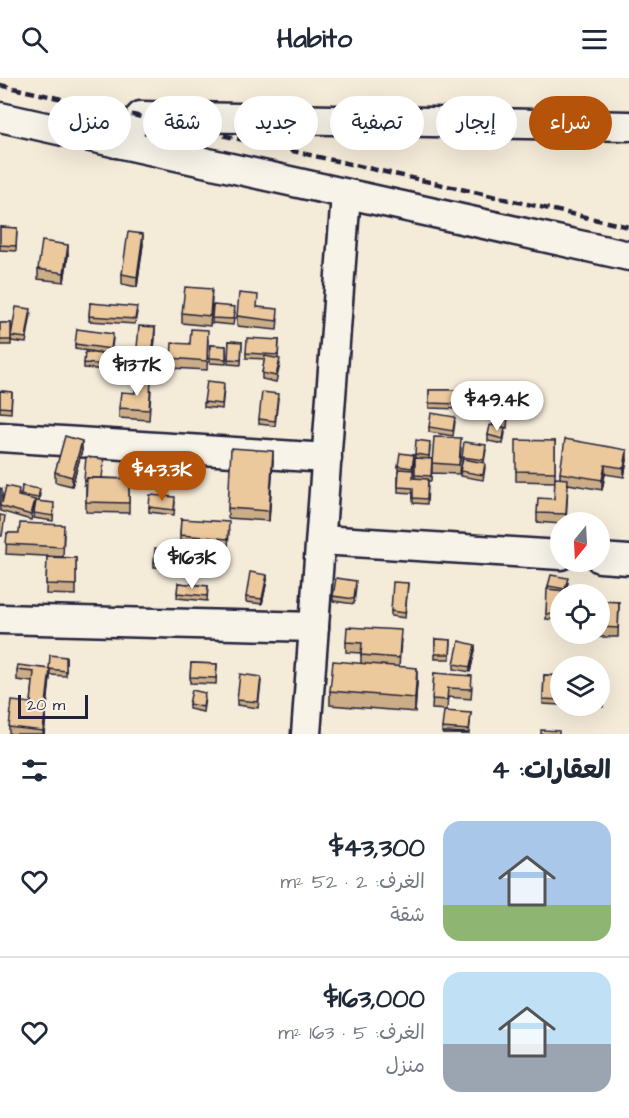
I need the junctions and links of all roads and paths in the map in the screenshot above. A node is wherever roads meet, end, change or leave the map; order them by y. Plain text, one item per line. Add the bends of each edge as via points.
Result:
1 (0, 117) edge
2 (629, 126) edge
3 (131, 127) edge
4 (48, 128) edge
5 (131, 146) edge
6 (346, 194) junction
7 (629, 256) edge
8 (0, 437) edge
9 (327, 458) junction
10 (321, 540) junction
11 (550, 554) edge
12 (610, 559) edge
13 (629, 560) edge
14 (0, 619) edge
15 (314, 627) junction
16 (306, 734) edge

1 - 4 street
2 - 3 street via 141,116
5 - 6 street
6 - 7 street
6 - 9 street
8 - 9 street
9 - 10 street
10 - 11 street
10 - 15 street
12 - 13 street
14 - 15 street
15 - 16 street

